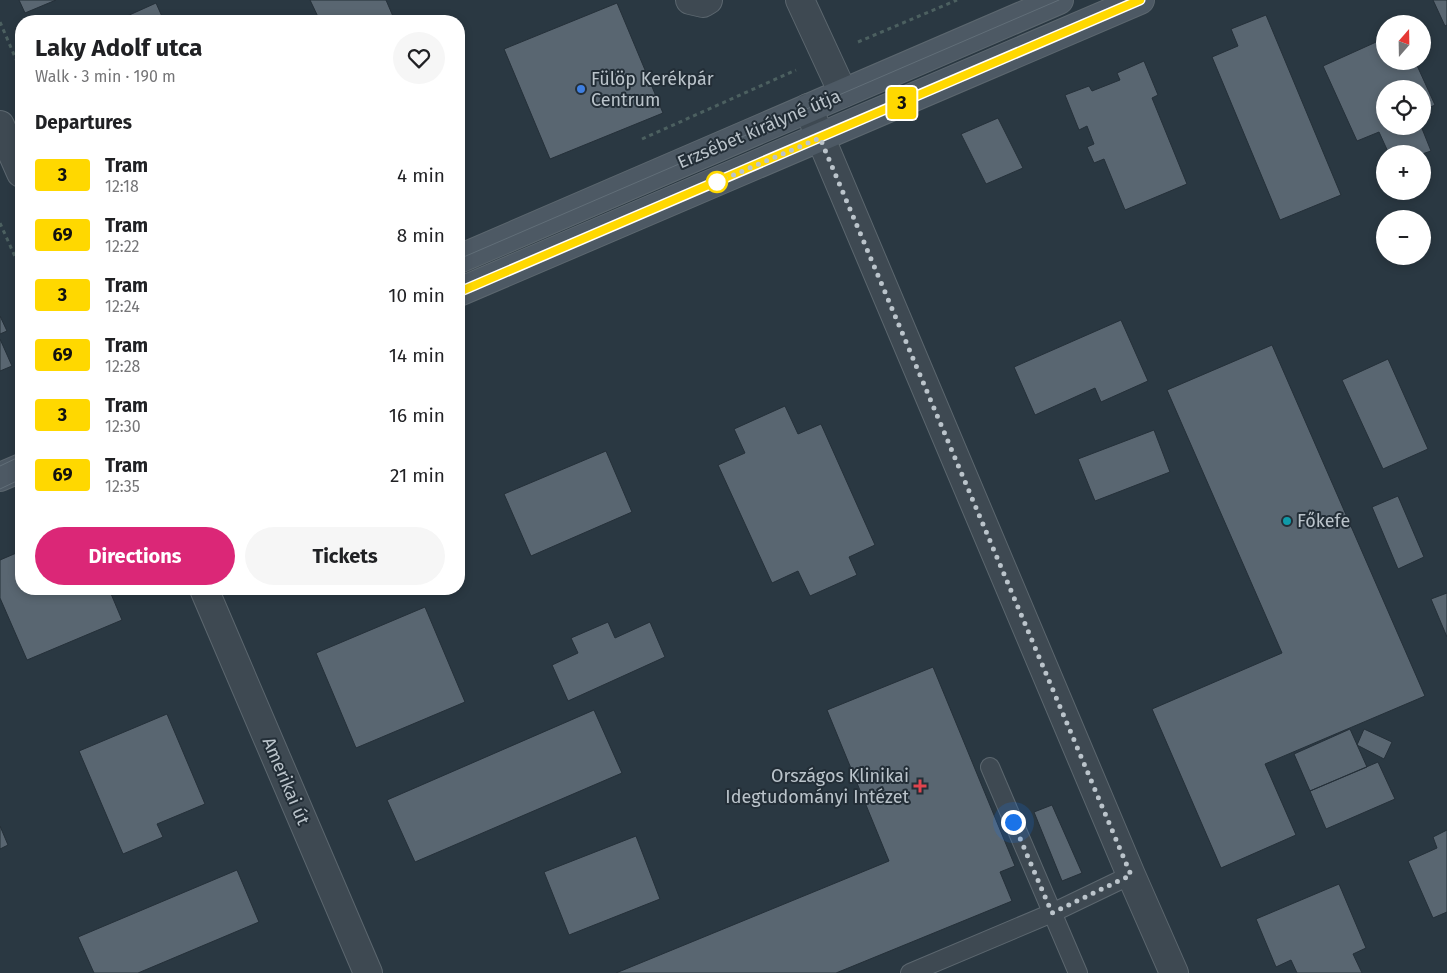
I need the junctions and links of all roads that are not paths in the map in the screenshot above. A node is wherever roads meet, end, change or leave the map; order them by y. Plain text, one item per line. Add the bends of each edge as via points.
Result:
1 (690, 0) edge
2 (708, 0) edge
3 (800, 0) edge
4 (1058, 0) edge
5 (1140, 0) edge
6 (843, 94) junction
7 (808, 108) junction
8 (0, 125) edge
9 (820, 138) junction
10 (15, 159) edge
11 (465, 256) edge
12 (465, 289) edge
13 (15, 471) edge
14 (0, 477) edge
15 (207, 595) edge
16 (990, 767) dead end
17 (1131, 875) junction
18 (1052, 913) junction
19 (368, 973) edge
20 (910, 973) edge
21 (1078, 973) edge
22 (1174, 973) edge

1 - 2 street
3 - 6 street
4 - 6 street, Erzsébet királyné útja
5 - 9 street, Erzsébet királyné útja
6 - 7 street, Erzsébet királyné útja
7 - 9 street
7 - 11 street, Erzsébet királyné útja
8 - 10 street
9 - 12 street, Erzsébet királyné útja
9 - 17 street
13 - 14 street
15 - 19 street, Amerikai út
16 - 18 lane
17 - 18 lane
17 - 22 street
18 - 20 lane
18 - 21 lane

